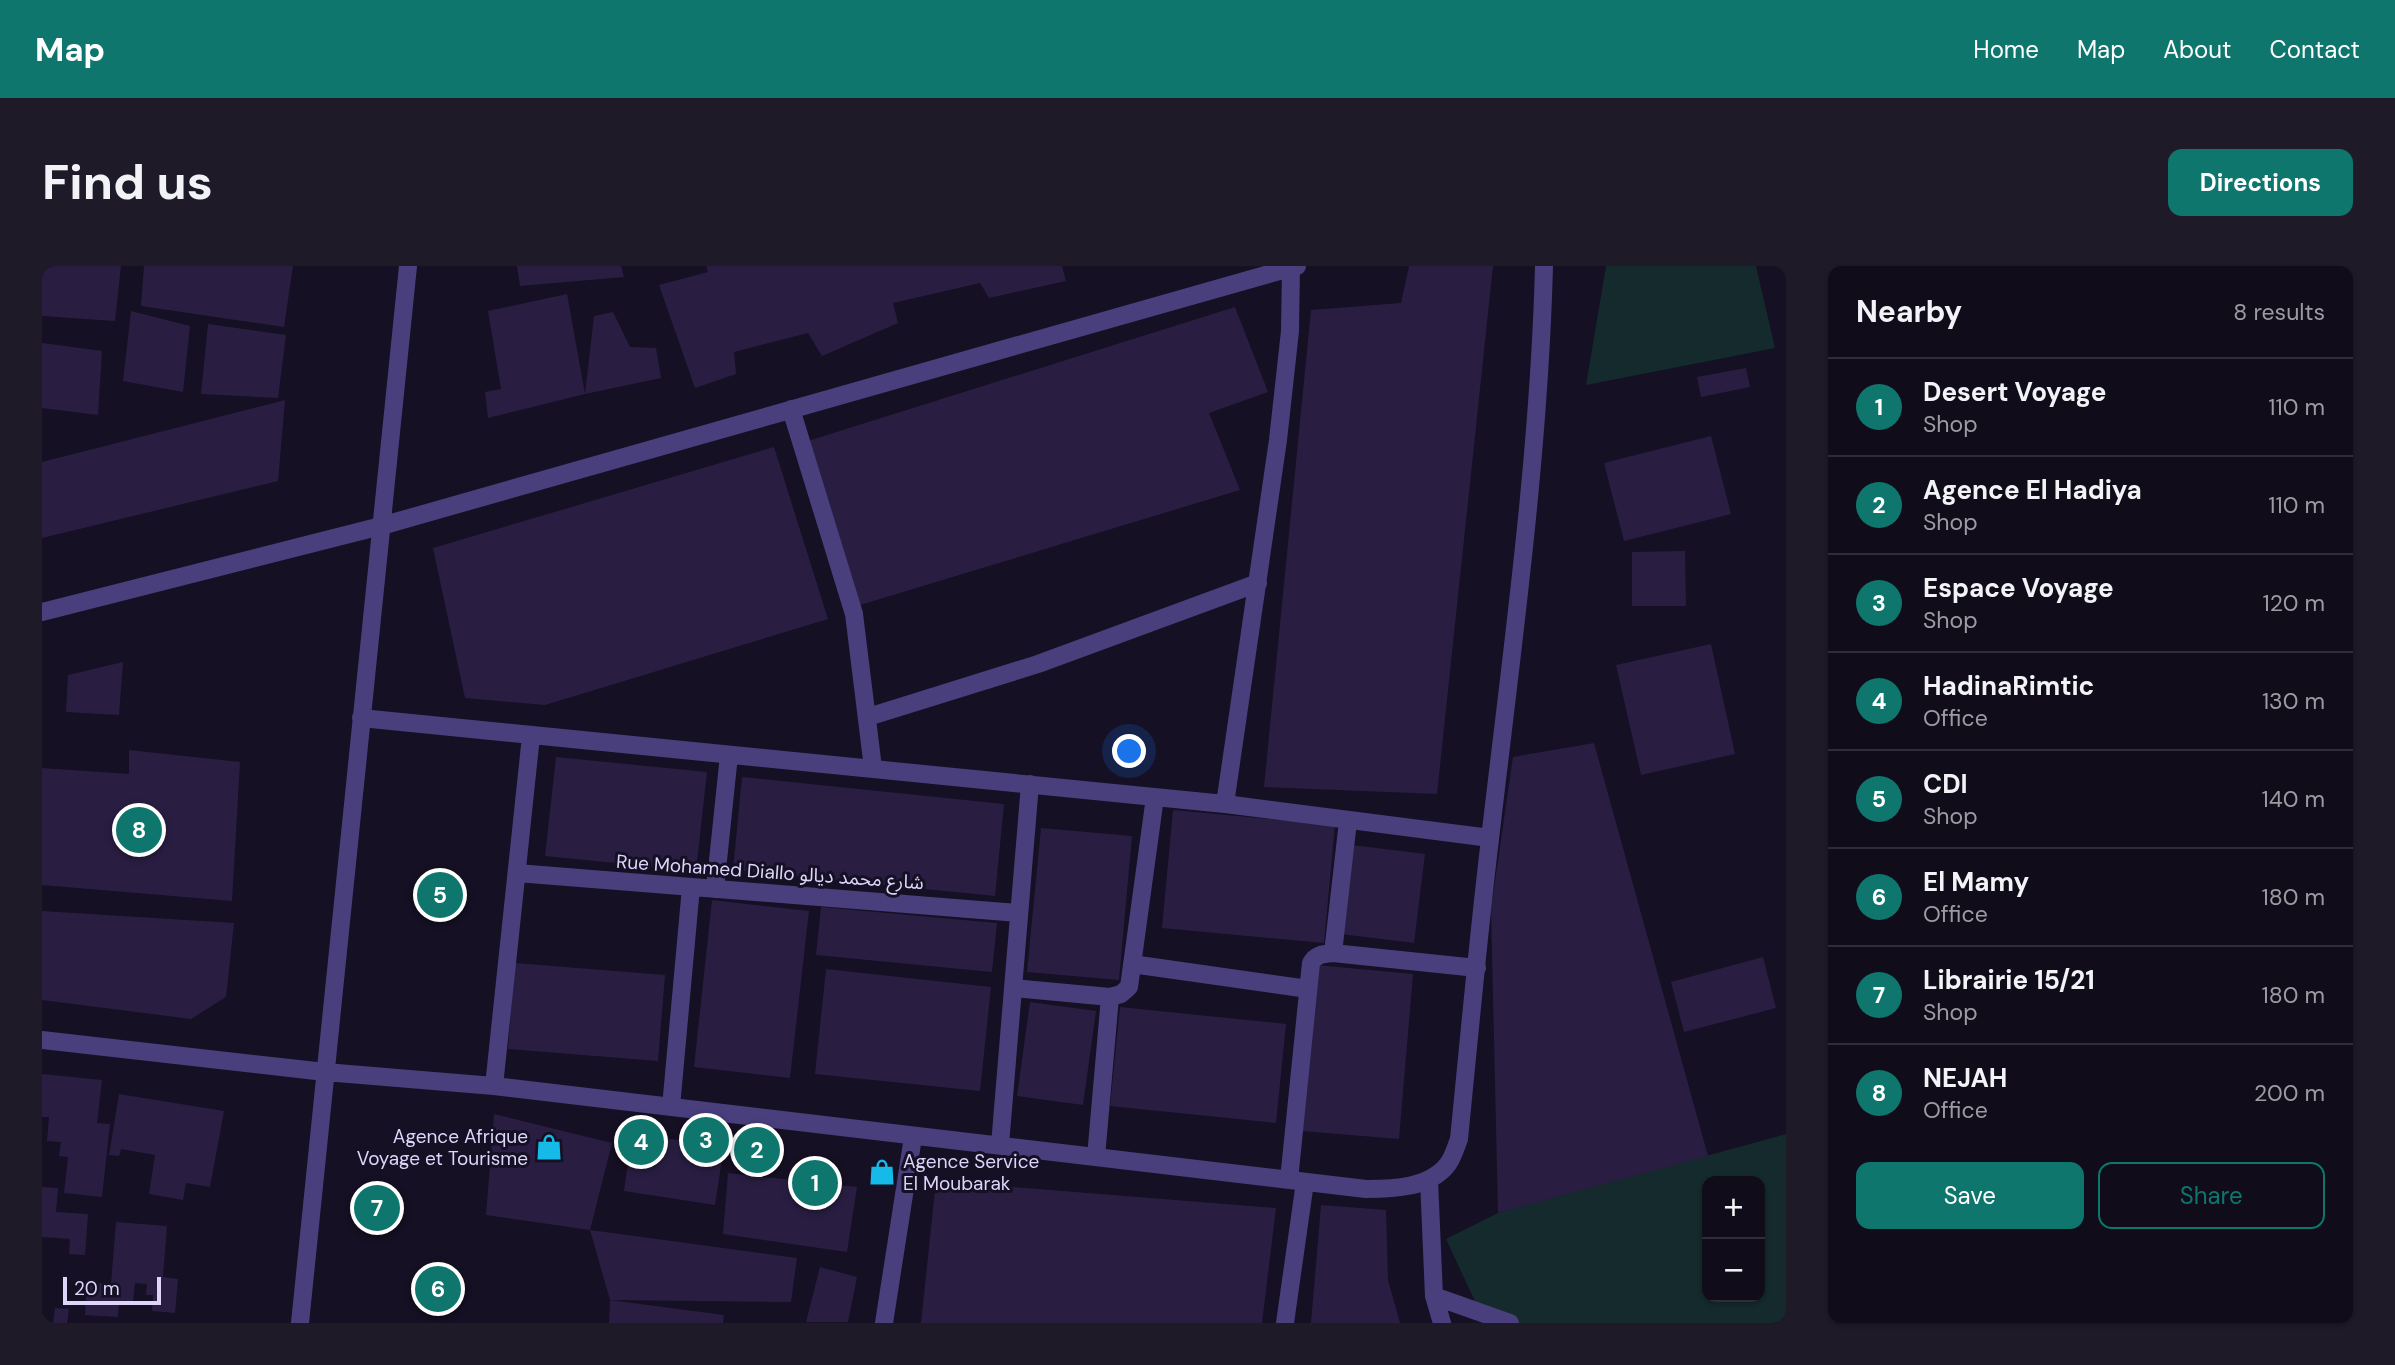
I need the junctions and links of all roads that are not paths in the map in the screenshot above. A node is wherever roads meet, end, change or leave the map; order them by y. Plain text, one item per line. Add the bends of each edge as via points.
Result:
1 (408, 266) edge
2 (1544, 266) edge
3 (1293, 267) edge
4 (791, 410) junction
5 (381, 526) junction
6 (1258, 583) junction
7 (42, 612) edge
8 (868, 717) junction
9 (361, 719) junction
10 (531, 736) junction
11 (729, 755) junction
12 (873, 768) junction
13 (1030, 784) junction
14 (1155, 797) junction
15 (1225, 804) junction
16 (1348, 821) junction
17 (1490, 838) junction
18 (517, 873) junction
19 (691, 887) junction
20 (715, 889) junction
21 (1019, 912) junction
22 (1333, 953) junction
23 (1132, 964) junction
24 (1477, 968) junction
25 (1013, 988) junction
26 (1308, 989) junction
27 (1110, 997) junction
28 (42, 1040) edge
29 (326, 1072) junction
30 (494, 1086) junction
31 (671, 1107) junction
32 (913, 1137) junction
33 (1000, 1145) junction
34 (1096, 1157) junction
35 (1429, 1180) junction
36 (1297, 1181) junction
37 (1434, 1296) junction
38 (300, 1323) edge
39 (884, 1323) edge
40 (1285, 1323) edge
41 (1442, 1323) edge
42 (1510, 1323) edge

1 - 5 street
2 - 17 street via 1525,533
3 - 4 street
3 - 6 street via 1278,440
4 - 5 street
4 - 8 street via 854,614
5 - 7 street
5 - 9 street
6 - 8 street via 1038,664
6 - 15 street
8 - 12 street
9 - 10 street
9 - 29 street
10 - 11 street
10 - 18 street
11 - 12 street
11 - 20 street
12 - 13 street
13 - 14 street
13 - 21 street
14 - 15 street
14 - 23 street
15 - 16 street
16 - 17 street
16 - 22 street
17 - 24 street
18 - 19 street, Rue Mohamed Diallo شارع محمد ديالو
18 - 30 street
19 - 20 street, Rue Mohamed Diallo شارع محمد ديالو
19 - 31 street
20 - 21 street, Rue Mohamed Diallo شارع محمد ديالو
21 - 25 street
22 - 24 street
22 - 26 street via 1313,959
23 - 26 street
23 - 27 street via 1129,987
24 - 35 street via 1459,1139 1447,1164
25 - 27 street
25 - 33 street
26 - 36 street
27 - 34 street
28 - 29 street
29 - 30 street
29 - 38 street
30 - 31 street
31 - 32 street
32 - 33 street
32 - 39 street
33 - 34 street
34 - 36 street
35 - 36 street via 1389,1189
35 - 37 street
36 - 40 street
37 - 41 street
37 - 42 street

